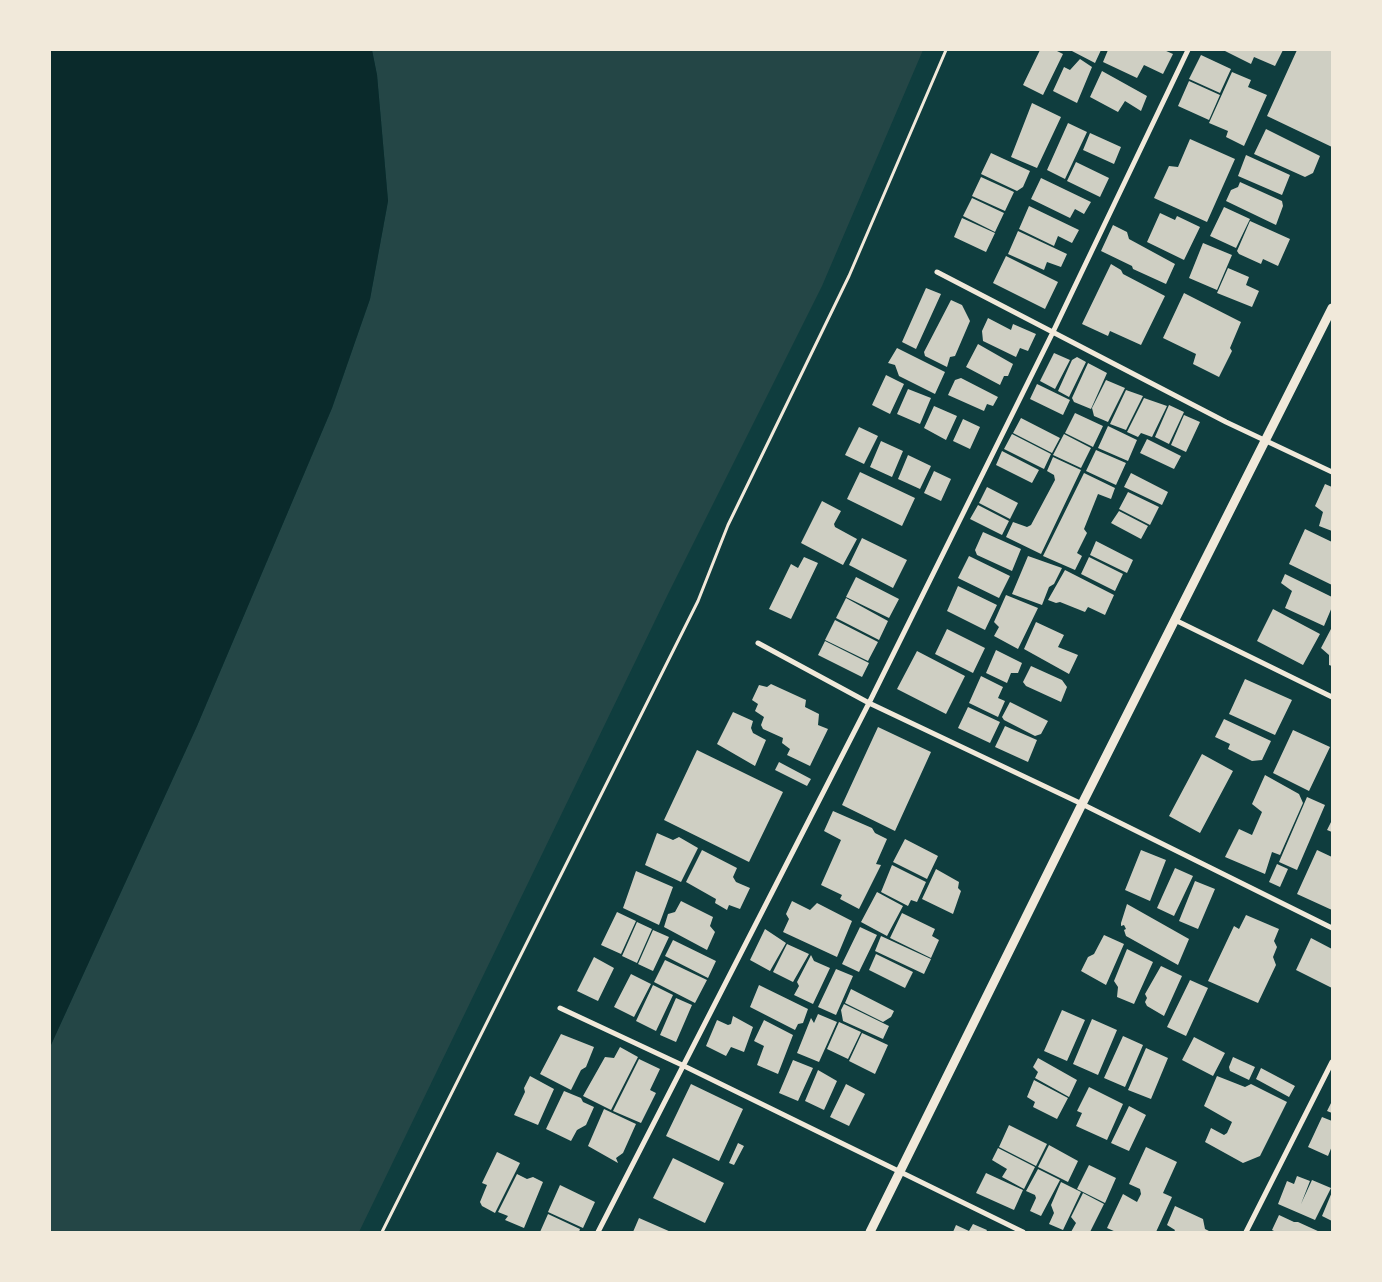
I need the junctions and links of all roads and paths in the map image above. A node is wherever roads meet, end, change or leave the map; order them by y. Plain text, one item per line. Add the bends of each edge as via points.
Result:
1 (946, 50) edge
2 (1188, 50) edge
3 (937, 272) dead end
4 (1332, 308) edge
5 (1052, 334) junction
6 (1265, 440) junction
7 (1332, 472) edge
8 (1175, 620) junction
9 (758, 643) dead end
10 (1332, 697) edge
11 (869, 703) junction
12 (1082, 804) junction
13 (1332, 928) edge
14 (560, 1008) dead end
15 (1332, 1062) edge
16 (682, 1065) junction
17 (900, 1172) junction
18 (382, 1232) edge
19 (598, 1232) edge
20 (870, 1232) edge
21 (1023, 1232) edge
22 (1246, 1232) edge

1 - 18 path via 850,276 728,525 698,601
2 - 5 street
3 - 5 street
4 - 6 street
5 - 6 street
5 - 11 street
6 - 7 street
6 - 8 street
8 - 10 street
8 - 12 street
9 - 11 street
11 - 12 street
11 - 16 street
12 - 13 street
12 - 17 street
14 - 16 street
15 - 22 street
16 - 17 street
16 - 19 street
17 - 20 street
17 - 21 street

